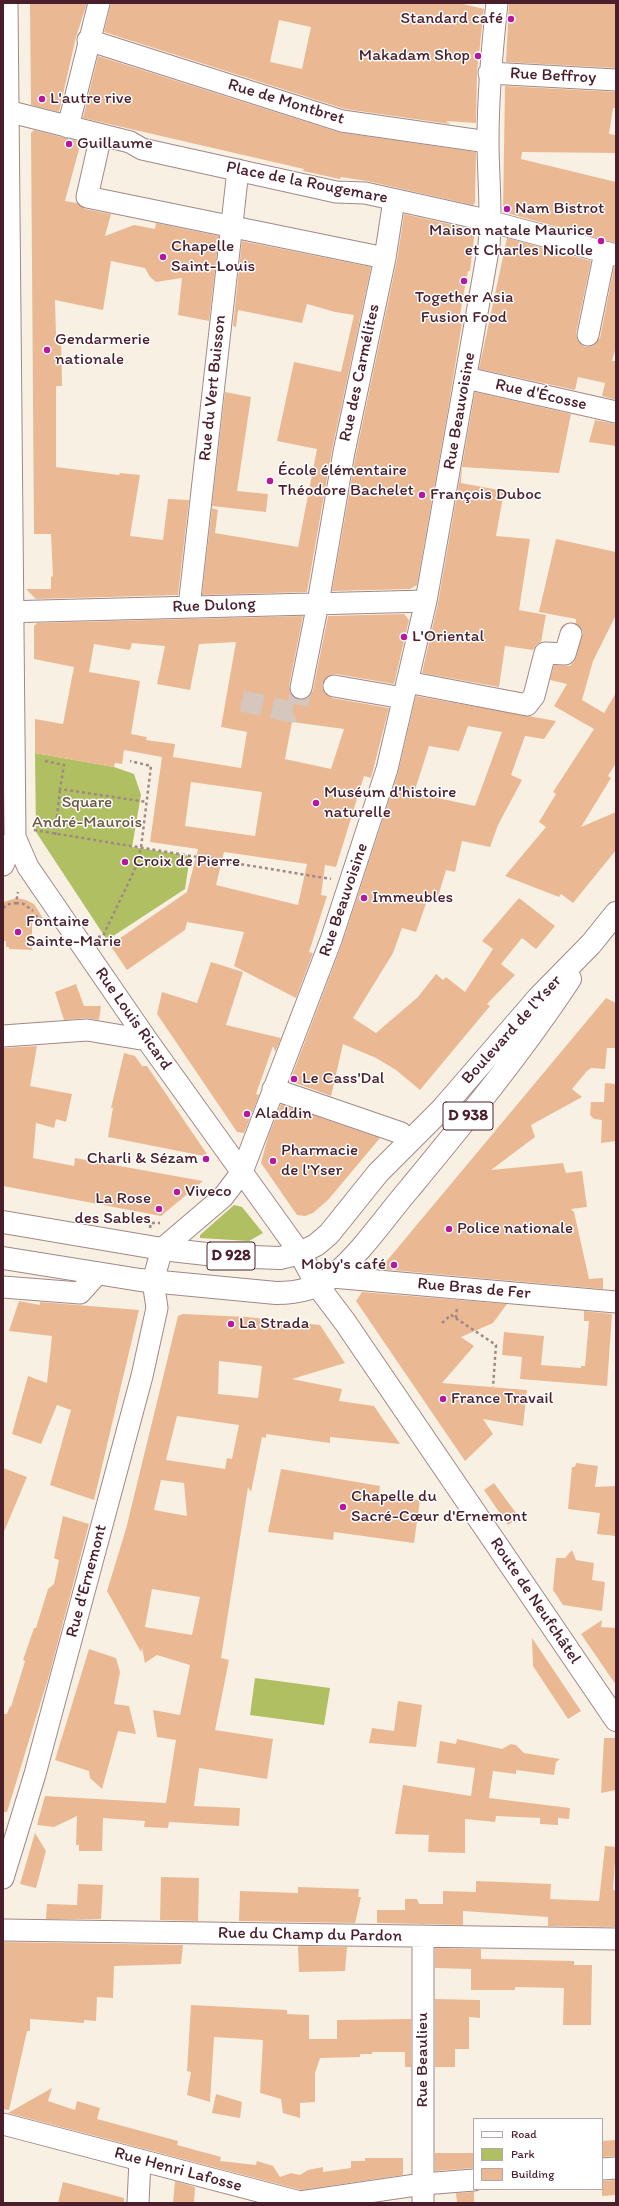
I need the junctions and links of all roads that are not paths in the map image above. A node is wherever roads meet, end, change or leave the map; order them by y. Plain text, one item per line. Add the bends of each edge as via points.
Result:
1 (7, 3) edge
2 (99, 3) edge
3 (497, 3) edge
4 (88, 40) junction
5 (490, 67) junction
6 (616, 80) edge
7 (6, 111) edge
8 (84, 131) junction
9 (488, 142) junction
10 (238, 170) junction
11 (394, 200) junction
12 (491, 222) junction
13 (230, 226) junction
14 (611, 254) edge
15 (385, 258) junction
16 (588, 335) dead end
17 (7, 366) edge
18 (466, 378) junction
19 (616, 412) edge
20 (426, 601) junction
21 (318, 603) junction
22 (190, 607) junction
23 (8, 612) edge
24 (571, 634) dead end
25 (334, 686) dead end
26 (301, 688) tunnel mouth
27 (405, 690) junction
28 (9, 804) edge
29 (23, 833) junction
30 (3, 865) edge
31 (616, 913) edge
32 (591, 944) junction
33 (3, 1036) edge
34 (147, 1040) junction
35 (273, 1089) junction
36 (408, 1142) junction
37 (242, 1172) junction
38 (3, 1222) edge
39 (162, 1249) junction
40 (300, 1253) junction
41 (3, 1258) edge
42 (98, 1274) junction
43 (153, 1281) junction
44 (325, 1281) junction
45 (3, 1287) edge
46 (616, 1302) edge
47 (616, 1720) edge
48 (3, 1878) edge
49 (3, 1930) edge
50 (423, 1936) junction
51 (616, 1939) edge
52 (3, 2124) edge
53 (140, 2160) junction
54 (616, 2168) edge
55 (603, 2169) edge
56 (473, 2180) edge
57 (423, 2194) edge
58 (138, 2203) edge

1 - 7 street, Rue Louis Ricard
2 - 4 street
3 - 5 street, Rue Beauvoisine
4 - 8 street
4 - 9 street, Rue de Montbret via 342,121
5 - 6 street, Rue Beffroy
5 - 9 street, Rue Beauvoisine
7 - 8 street, Place de la Rougemare
7 - 17 street, Rue Louis Ricard
8 - 10 street, Place de la Rougemare via 130,142 142,149
8 - 13 street via 87,197
9 - 12 street, Rue Beauvoisine
10 - 11 street, Place de la Rougemare via 336,192 365,193
10 - 13 street, Rue du Vert Buisson
11 - 12 street, Place de la Rougemare
11 - 15 street, Rue des Carmélites
12 - 14 street, Place de la Rougemare
12 - 18 street, Rue Beauvoisine
13 - 15 street
13 - 22 street, Rue du Vert Buisson
14 - 16 street
15 - 21 street, Rue des Carmélites via 344,452
17 - 23 street, Rue Louis Ricard
18 - 19 street, Rue d'Écosse
18 - 20 street, Rue Beauvoisine
20 - 21 street, Rue Dulong
20 - 27 street, Rue Beauvoisine
21 - 22 street, Rue Dulong
21 - 26 street, Rue des Carmélites
22 - 23 street, Rue Dulong
23 - 28 street, Rue Louis Ricard
24 - 27 street via 565,654 545,653 534,696 527,705
25 - 27 street
27 - 35 street, Rue Beauvoisine via 387,769 332,940
28 - 29 street, Rue Louis Ricard
29 - 30 street
29 - 34 street, Rue Louis Ricard via 28,867
31 - 32 main road, Boulevard de l'Yser / D 938
32 - 36 main road, Boulevard de l'Yser / D 938 via 538,998 442,1109
32 - 44 main road, Boulevard de l'Yser / D 938 via 551,1007 457,1131 352,1257
33 - 34 street via 87,1030
34 - 37 street, Rue Louis Ricard
35 - 36 street via 401,1133
35 - 37 street, Rue Beauvoisine
36 - 40 main road, Boulevard de l'Yser / D 938 via 378,1173 336,1225 316,1245
37 - 39 street, Rue Beauvoisine via 222,1197
37 - 40 street, Rue Louis Ricard
38 - 39 main road, D 928
39 - 40 main road, D 928 via 264,1258 280,1258
39 - 43 street
40 - 44 main road, Route de Neufchâtel
41 - 42 main road, D 928
42 - 43 main road, D 928
42 - 45 street via 80,1293
43 - 44 main road, D 928 via 283,1293 305,1290
43 - 48 street, Rue d'Ernemont via 157,1308 142,1376 37,1766
44 - 46 street, Rue Bras de Fer
44 - 47 main road, Route de Neufchâtel via 345,1322
49 - 50 street, Rue du Champ du Pardon
50 - 51 street, Rue du Champ du Pardon
50 - 57 street, Rue Beaulieu
52 - 53 street, Rue Henri Lafosse
53 - 57 street, Rue Henri Lafosse via 300,2202
53 - 58 street
54 - 55 street
56 - 57 street, Rue Henri Lafosse

